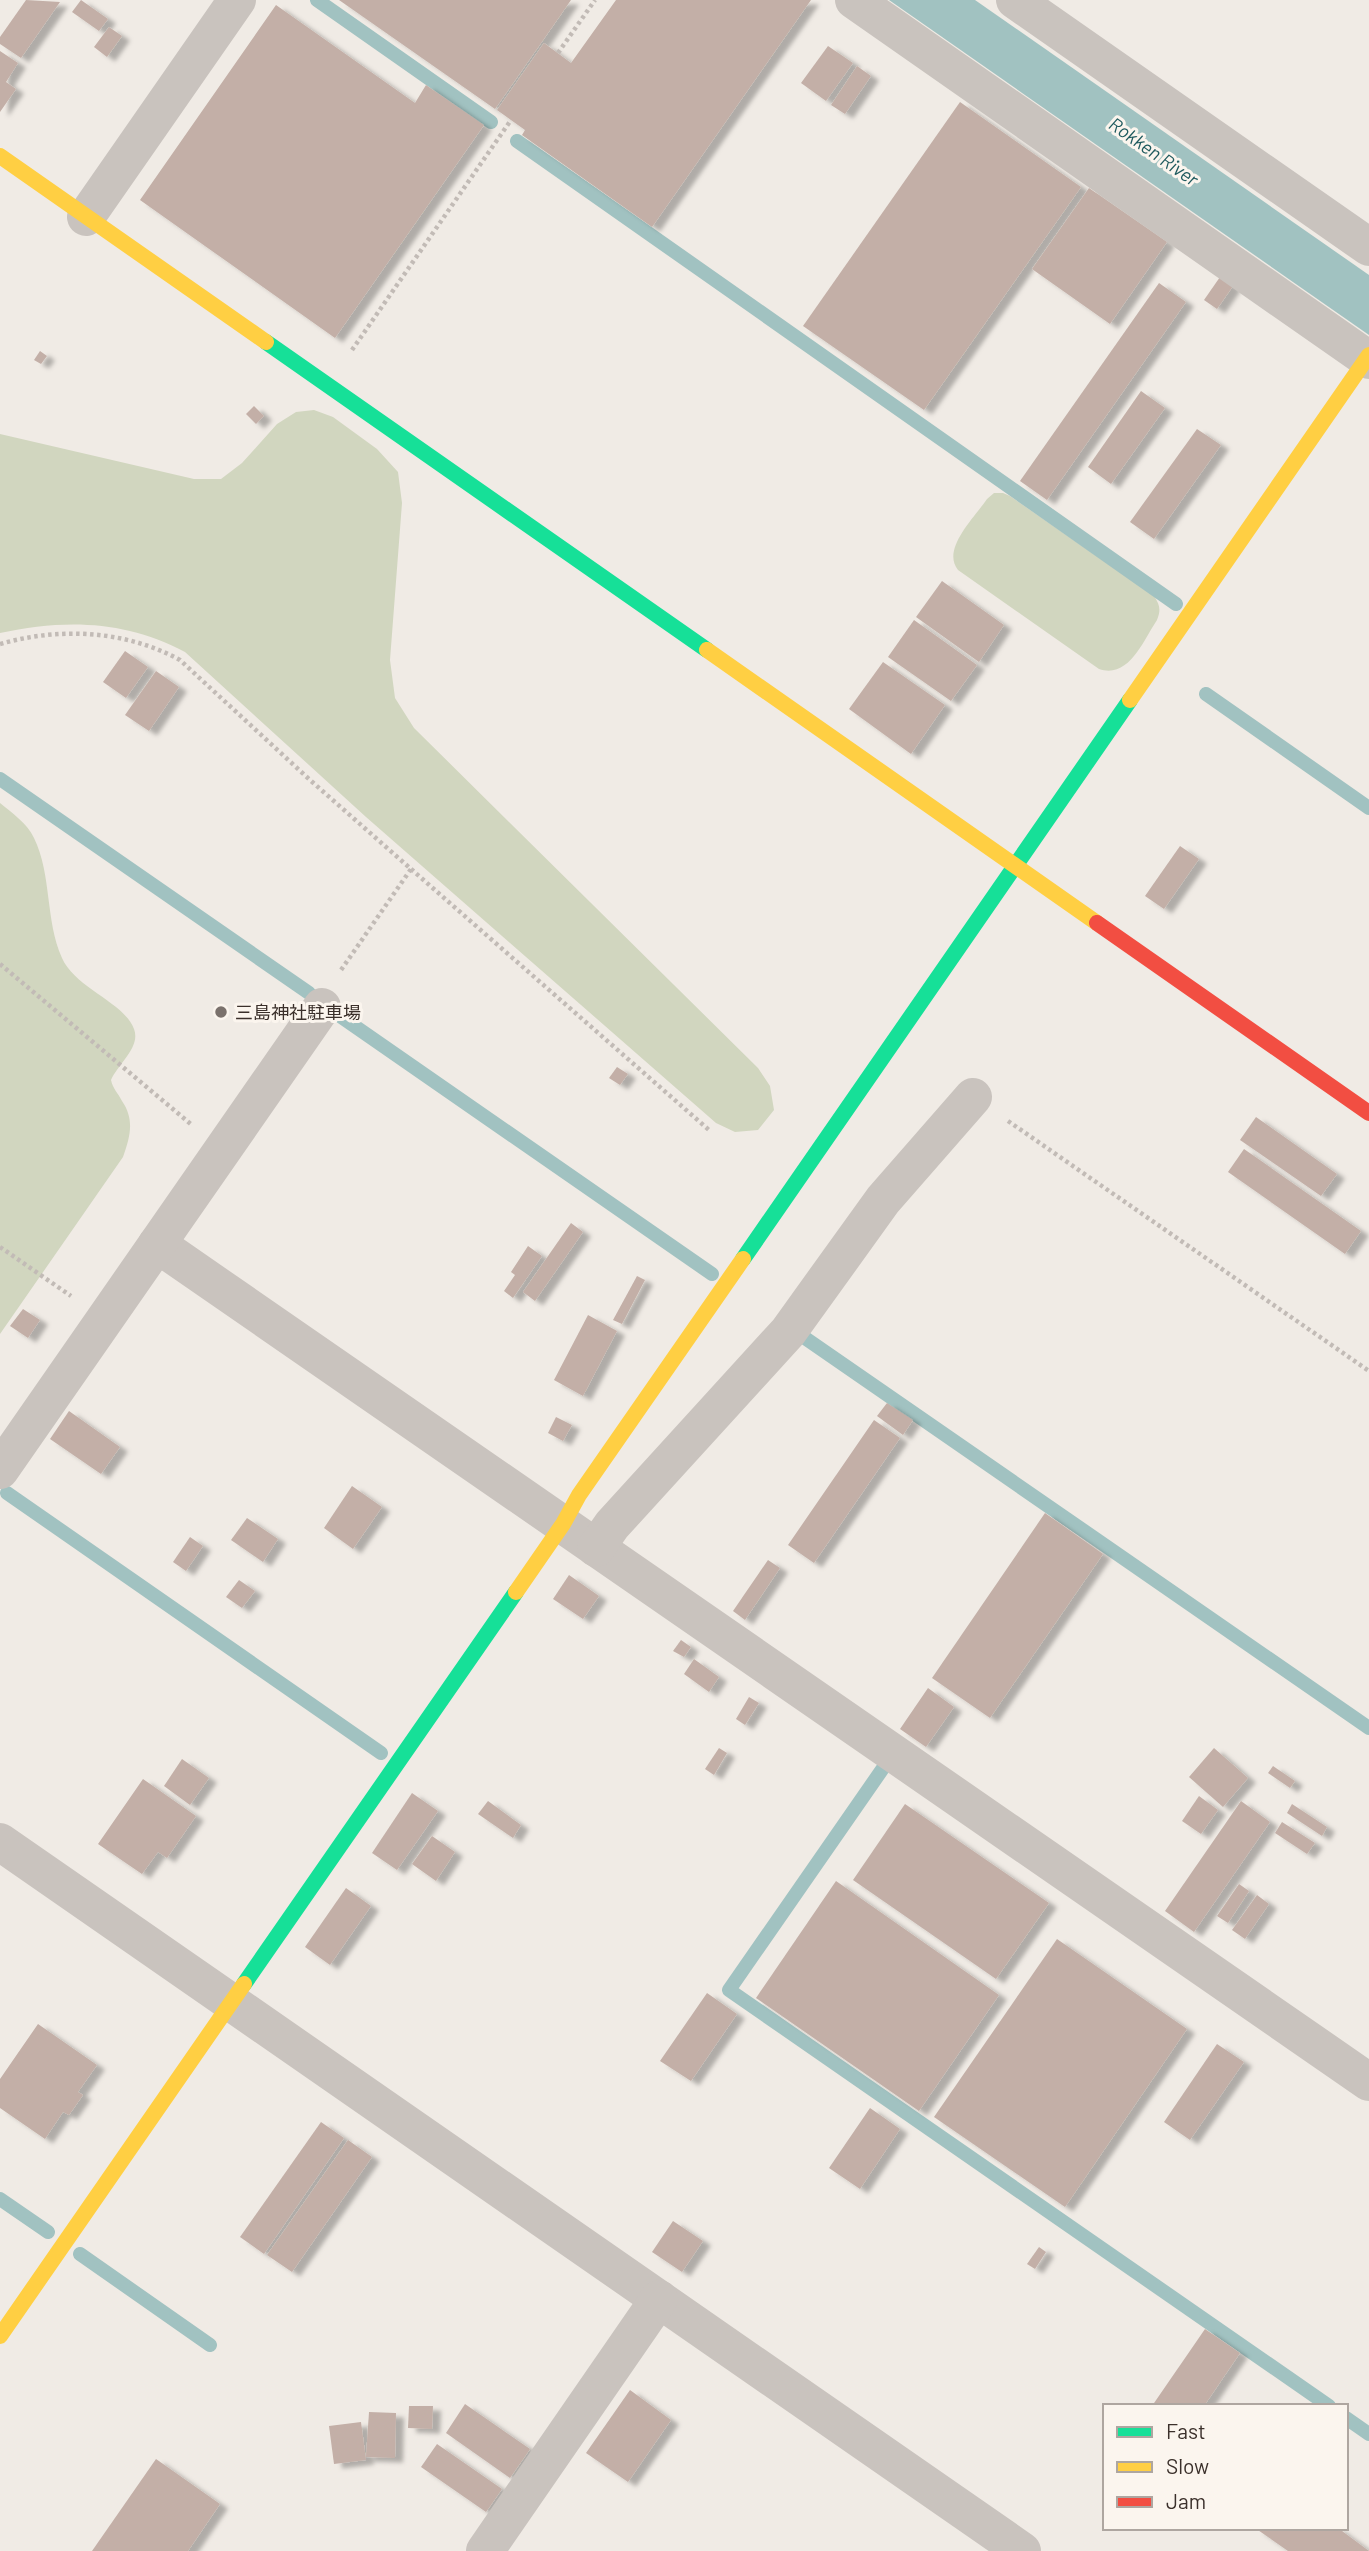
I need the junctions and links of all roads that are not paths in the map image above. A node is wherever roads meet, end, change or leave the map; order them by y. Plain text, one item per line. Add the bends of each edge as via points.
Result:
1 (237, 0) edge
2 (854, 0) edge
3 (1015, 0) edge
4 (0, 156) edge
5 (86, 217) junction
6 (1369, 247) edge
7 (1368, 358) edge
8 (1015, 866) junction
9 (321, 1007) road end
10 (973, 1097) road end
11 (1369, 1113) edge
12 (158, 1244) junction
13 (0, 1470) edge
14 (563, 1524) junction
15 (596, 1548) junction
16 (0, 1842) edge
17 (232, 2002) junction
18 (1369, 2082) edge
19 (659, 2299) junction
20 (0, 2336) edge
21 (485, 2551) edge
22 (1022, 2551) edge

1 - 5 street
2 - 7 street
3 - 6 street
4 - 5 street
5 - 8 street
7 - 8 street
8 - 11 street
8 - 14 street
9 - 12 street
10 - 15 street via 883,1200 788,1332 611,1525
12 - 13 street
12 - 14 street
14 - 15 street
14 - 17 street
15 - 18 street
16 - 17 street
17 - 19 street
17 - 20 street
19 - 21 street
19 - 22 street

